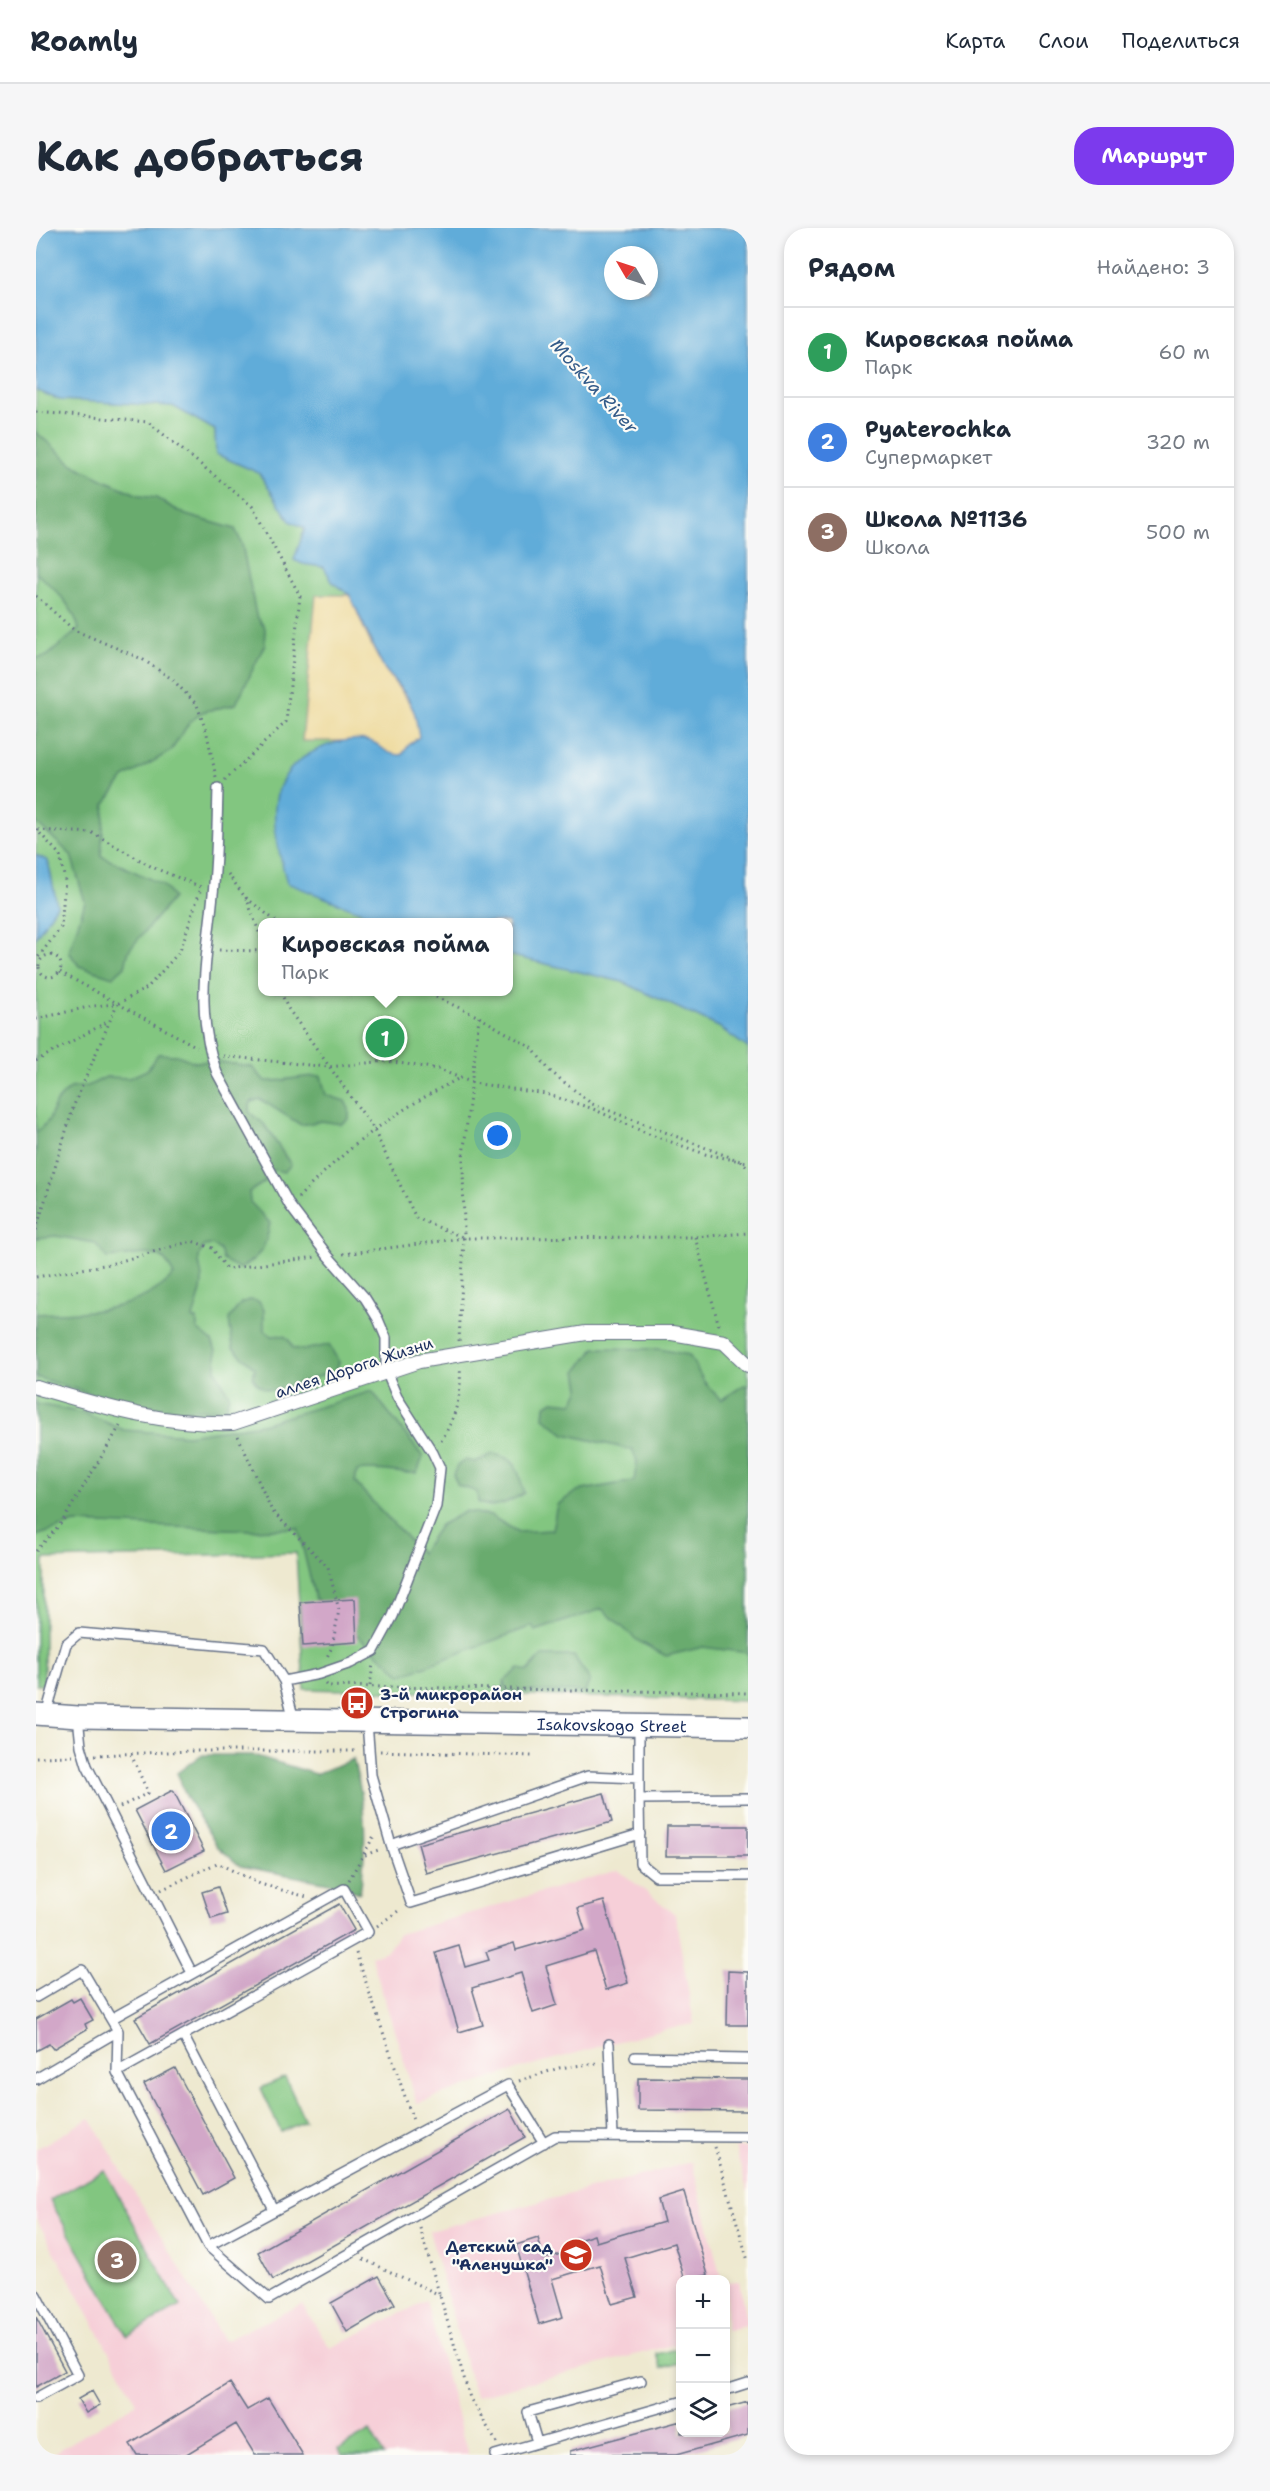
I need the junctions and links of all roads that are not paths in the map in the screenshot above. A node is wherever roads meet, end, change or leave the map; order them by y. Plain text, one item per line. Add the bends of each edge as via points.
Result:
1 (218, 788) road end
2 (748, 1365) edge
3 (386, 1371) junction
4 (36, 1387) edge
5 (284, 1681) junction
6 (41, 1714) edge
7 (78, 1717) junction
8 (294, 1720) junction
9 (367, 1722) junction
10 (639, 1725) junction
11 (748, 1727) edge
12 (639, 1778) junction
13 (748, 1797) edge
14 (639, 1799) junction
15 (639, 1834) junction
16 (391, 1845) junction
17 (748, 1876) edge
18 (192, 1974) junction
19 (36, 1997) edge
20 (111, 2019) junction
21 (118, 2031) junction
22 (183, 2035) junction
23 (609, 2044) dead end
24 (634, 2057) dead end
25 (748, 2059) edge
26 (117, 2072) junction
27 (36, 2079) edge
28 (613, 2136) junction
29 (748, 2137) edge
30 (544, 2142) junction
31 (274, 2210) junction
32 (208, 2246) junction
33 (36, 2295) edge
34 (641, 2381) dead end
35 (748, 2383) edge
36 (730, 2389) edge
37 (36, 2398) edge
38 (676, 2403) edge
39 (537, 2442) junction
40 (499, 2453) edge

1 - 3 lane via 202,1013 210,1053 217,1073 291,1206 325,1256 366,1298 378,1319 386,1338
2 - 3 street, аллея Дорога Жизни via 724,1342 672,1333 586,1333 459,1352
3 - 4 street, аллея Дорога Жизни via 233,1423 166,1422
3 - 5 lane via 397,1397 440,1468 436,1506 393,1616 375,1650 319,1674
5 - 6 lane via 264,1649 79,1633 66,1644
5 - 8 lane
6 - 7 street, Isakovskogo Street
7 - 8 street, Isakovskogo Street
7 - 18 lane via 83,1756
8 - 9 street, Isakovskogo Street
9 - 10 street, Isakovskogo Street
9 - 16 lane via 371,1775
10 - 11 street, Isakovskogo Street
10 - 12 lane
12 - 14 lane
12 - 16 lane via 588,1776
13 - 14 lane
14 - 15 lane
15 - 16 lane via 411,1903
15 - 17 lane via 640,1863 656,1876
18 - 20 lane
18 - 22 lane via 344,1890 368,1932
19 - 20 lane via 82,1970
20 - 21 lane
21 - 26 lane
21 - 27 lane
22 - 26 lane
22 - 31 lane
23 - 28 lane
24 - 25 lane
26 - 32 lane
28 - 29 lane
28 - 30 lane via 555,2136
30 - 31 lane via 508,2085
30 - 32 lane via 269,2299
31 - 32 lane
33 - 37 lane via 78,2375
34 - 39 lane via 528,2412
35 - 36 lane
38 - 39 lane
39 - 40 lane

